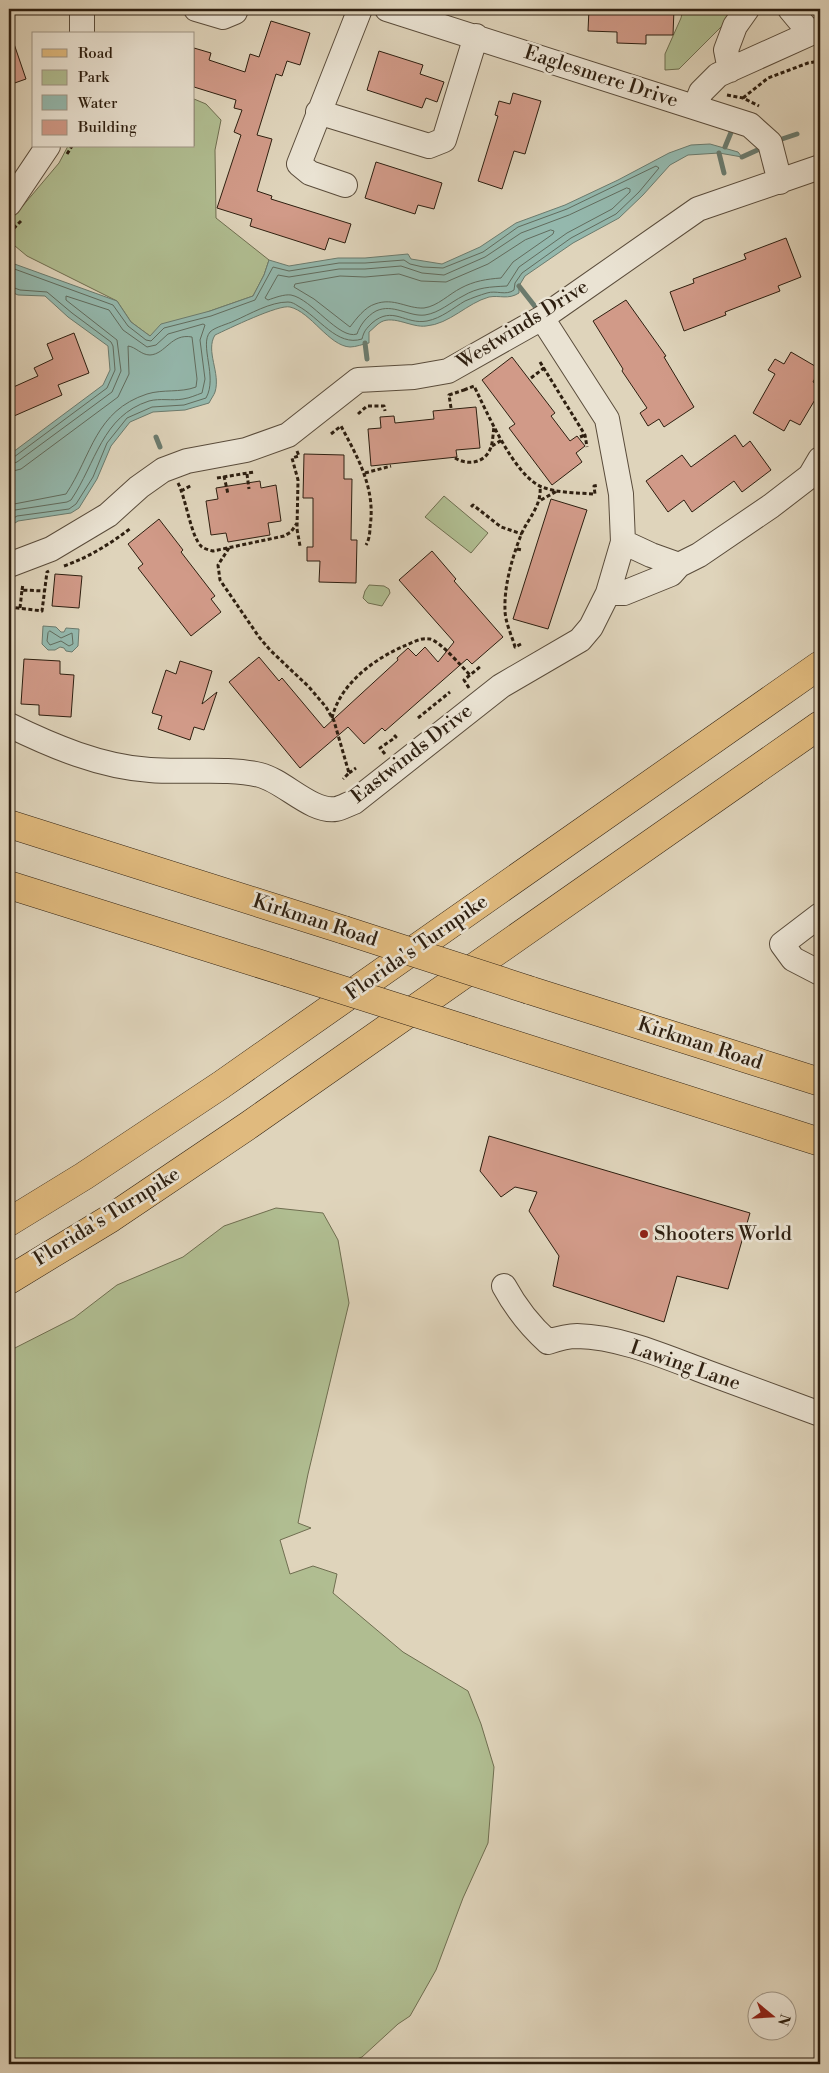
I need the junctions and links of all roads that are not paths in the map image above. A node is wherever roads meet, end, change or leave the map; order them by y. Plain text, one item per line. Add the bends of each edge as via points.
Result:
1 (82, 9) edge
2 (196, 9) edge
3 (236, 9) edge
4 (360, 9) edge
5 (387, 9) edge
6 (746, 9) edge
7 (790, 9) edge
8 (815, 31) edge
9 (82, 32) edge
10 (476, 36) junction
11 (730, 70) junction
12 (695, 107) junction
13 (318, 112) junction
14 (47, 148) edge
15 (820, 167) edge
16 (780, 182) junction
17 (345, 185) dead end
18 (9, 204) edge
19 (542, 318) junction
20 (820, 459) edge
21 (623, 542) junction
22 (9, 565) edge
23 (679, 565) junction
24 (608, 593) junction
25 (820, 665) edge
26 (9, 725) edge
27 (820, 725) edge
28 (9, 824) edge
29 (9, 885) edge
30 (820, 914) edge
31 (820, 973) edge
32 (820, 1082) edge
33 (820, 1142) edge
34 (9, 1222) edge
35 (9, 1280) edge
36 (504, 1286) dead end
37 (820, 1414) edge

1 - 9 street
2 - 3 street via 223,17
4 - 13 street
5 - 10 street, Eaglesmere Drive
6 - 11 street via 726,50
7 - 8 street
8 - 11 street
10 - 12 street, Eaglesmere Drive
10 - 13 street via 444,140 429,146
11 - 12 street via 718,75 701,92
12 - 16 street, Eaglesmere Drive via 750,125 770,143
13 - 17 street via 299,164 310,173
14 - 18 street
15 - 16 street, Westwinds Drive
16 - 19 street, Westwinds Drive via 698,208
19 - 21 street, Eastwinds Drive via 607,420 621,494
19 - 22 street, Westwinds Drive via 448,371 414,377 358,380 288,435 246,450 187,461 163,470 108,515 51,549
20 - 23 street via 810,476 771,506
21 - 23 street
21 - 24 street, Eastwinds Drive
23 - 24 street via 671,574 655,582 624,593
24 - 26 street, Eastwinds Drive via 591,627 580,640 501,686 354,802 336,809 323,808 262,776 148,770 103,762 60,750
25 - 34 main road, Florida's Turnpike via 222,1085
27 - 35 main road, Florida's Turnpike via 249,1126 111,1218
28 - 32 main road, Kirkman Road, bridge
29 - 33 main road, bridge
30 - 31 street via 782,944 792,958
36 - 37 street, Lawing Lane via 516,1309 548,1342 576,1336 632,1346

